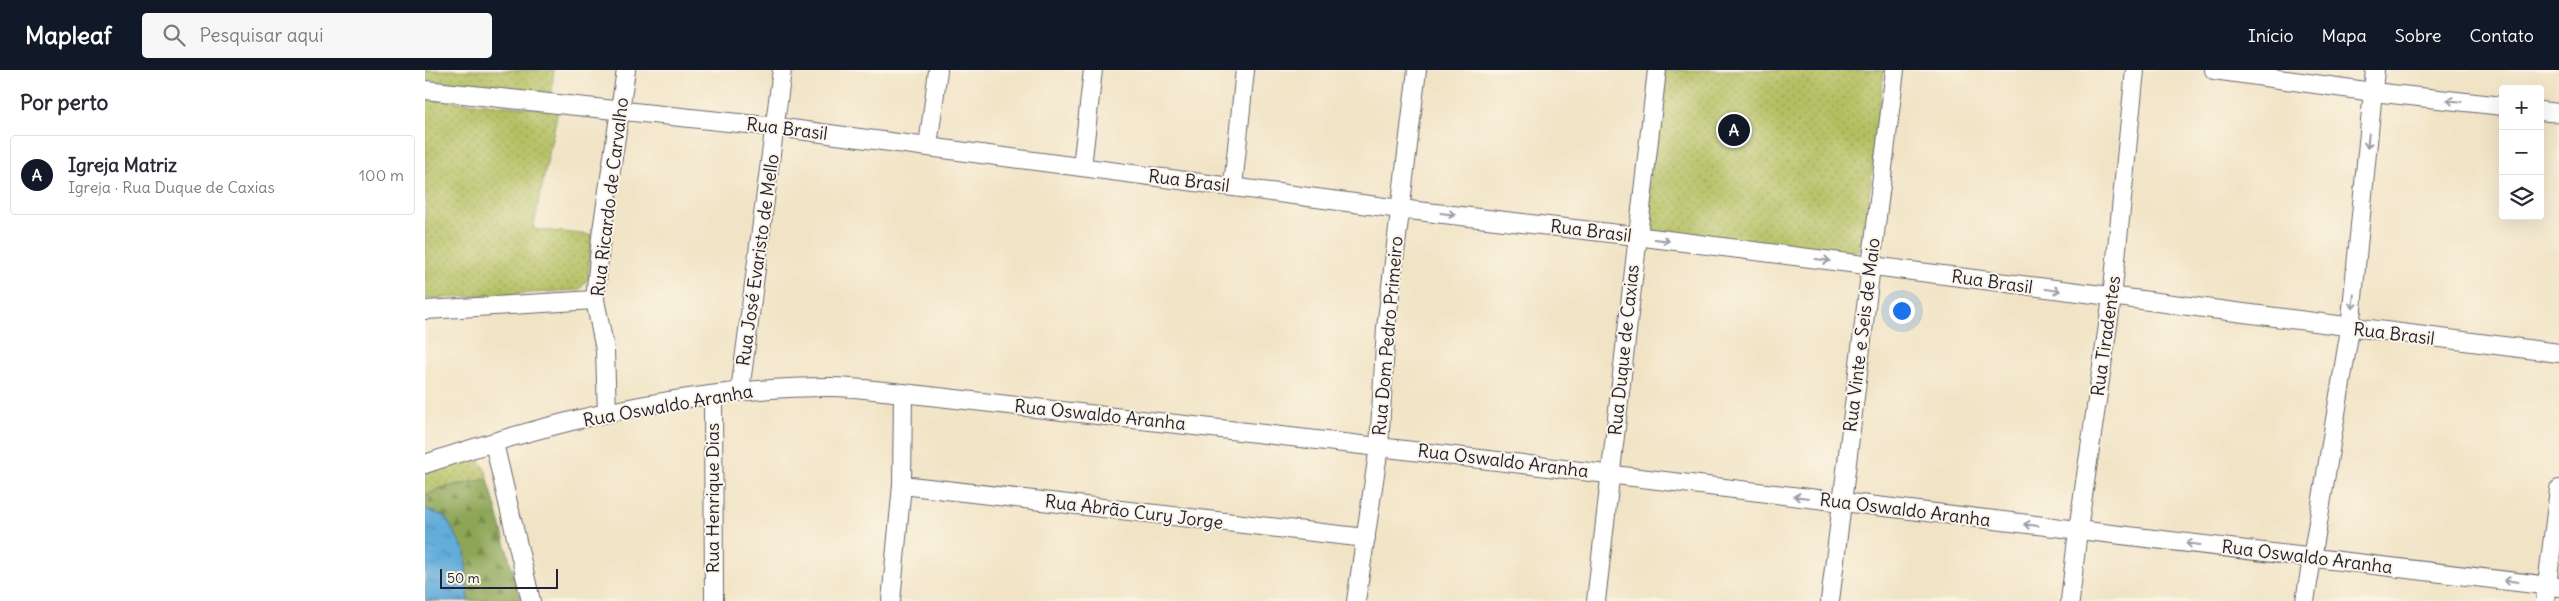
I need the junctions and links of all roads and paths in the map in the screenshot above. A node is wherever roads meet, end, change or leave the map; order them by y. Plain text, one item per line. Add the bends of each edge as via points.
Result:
1 (626, 70) edge
2 (781, 70) edge
3 (938, 70) edge
4 (1093, 70) edge
5 (1245, 70) edge
6 (1417, 70) edge
7 (1657, 70) edge
8 (1895, 70) edge
9 (2135, 70) edge
10 (2214, 70) edge
11 (2375, 70) edge
12 (425, 90) edge
13 (2373, 92) junction
14 (2499, 106) edge
15 (622, 111) junction
16 (2544, 111) edge
17 (2559, 113) edge
18 (776, 127) junction
19 (928, 146) junction
20 (1082, 167) junction
21 (1233, 186) junction
22 (1400, 209) junction
23 (1636, 236) junction
24 (1870, 266) junction
25 (2112, 298) junction
26 (595, 300) junction
27 (425, 310) edge
28 (2350, 329) junction
29 (2559, 353) edge
30 (740, 391) junction
31 (903, 392) junction
32 (713, 395) junction
33 (607, 413) junction
34 (494, 443) junction
35 (1379, 447) junction
36 (451, 455) junction
37 (425, 458) edge
38 (425, 464) edge
39 (1611, 474) junction
40 (902, 485) junction
41 (2559, 489) edge
42 (1844, 502) junction
43 (2077, 530) junction
44 (1366, 538) junction
45 (2310, 557) junction
46 (2550, 591) edge
47 (531, 601) edge
48 (714, 601) edge
49 (891, 601) edge
50 (1355, 601) edge
51 (1596, 601) edge
52 (1830, 601) edge
53 (2070, 601) edge
54 (2305, 601) edge

1 - 15 street, Rua Ricardo de Carvalho
2 - 18 street, Rua José Evaristo de Mello
3 - 19 street
4 - 20 street
5 - 21 street
6 - 22 street, Rua Dom Pedro Primeiro
7 - 23 street, Rua Duque de Caxias
8 - 24 street, Rua Vinte e Seis de Maio
9 - 25 street, Rua Tiradentes
10 - 13 street
11 - 13 street
12 - 15 street, Rua Brasil
14 -> 13 street
13 -> 28 street
15 - 18 street, Rua Brasil
15 - 26 street, Rua Ricardo de Carvalho via 610,175
16 - 17 street
18 - 19 street, Rua Brasil
18 - 30 street, Rua José Evaristo de Mello
19 - 20 street, Rua Brasil
20 - 21 street, Rua Brasil
21 - 22 street, Rua Brasil
22 -> 23 street, Rua Brasil
22 - 35 street, Rua Dom Pedro Primeiro via 1386,328
23 -> 24 street, Rua Brasil
23 - 39 street, Rua Duque de Caxias
24 -> 25 street, Rua Brasil
24 - 42 street, Rua Vinte e Seis de Maio
25 - 28 street, Rua Brasil
25 - 43 street, Rua Tiradentes
26 - 27 street
26 - 33 street, Rua Ricardo de Carvalho via 605,350
28 - 29 street, Rua Brasil
28 - 45 street
30 - 31 street, Rua Oswaldo Aranha via 832,387
30 - 32 street, Rua Oswaldo Aranha
31 - 35 street, Rua Oswaldo Aranha
31 - 40 street
32 - 33 street, Rua Oswaldo Aranha
32 - 48 street, Rua Henrique Dias
33 - 34 street, Rua Oswaldo Aranha
34 - 36 street, Rua Oswaldo Aranha
34 - 47 street
35 - 39 street, Rua Oswaldo Aranha
35 - 44 street, Rua Dom Pedro Primeiro
36 - 37 street, Rua Oswaldo Aranha
36 - 38 street, Rua Oswaldo Aranha
42 -> 39 street, Rua Oswaldo Aranha
39 - 51 street, Rua Duque de Caxias
40 - 44 street, Rua Abrão Cury Jorge
40 - 49 street
41 - 46 street
43 -> 42 street, Rua Oswaldo Aranha
42 - 52 street, Rua Vinte e Seis de Maio
45 -> 43 street, Rua Oswaldo Aranha
43 - 53 street, Rua Tiradentes
44 - 50 street, Rua Dom Pedro Primeiro
46 -> 45 street, Rua Oswaldo Aranha
45 - 54 street

